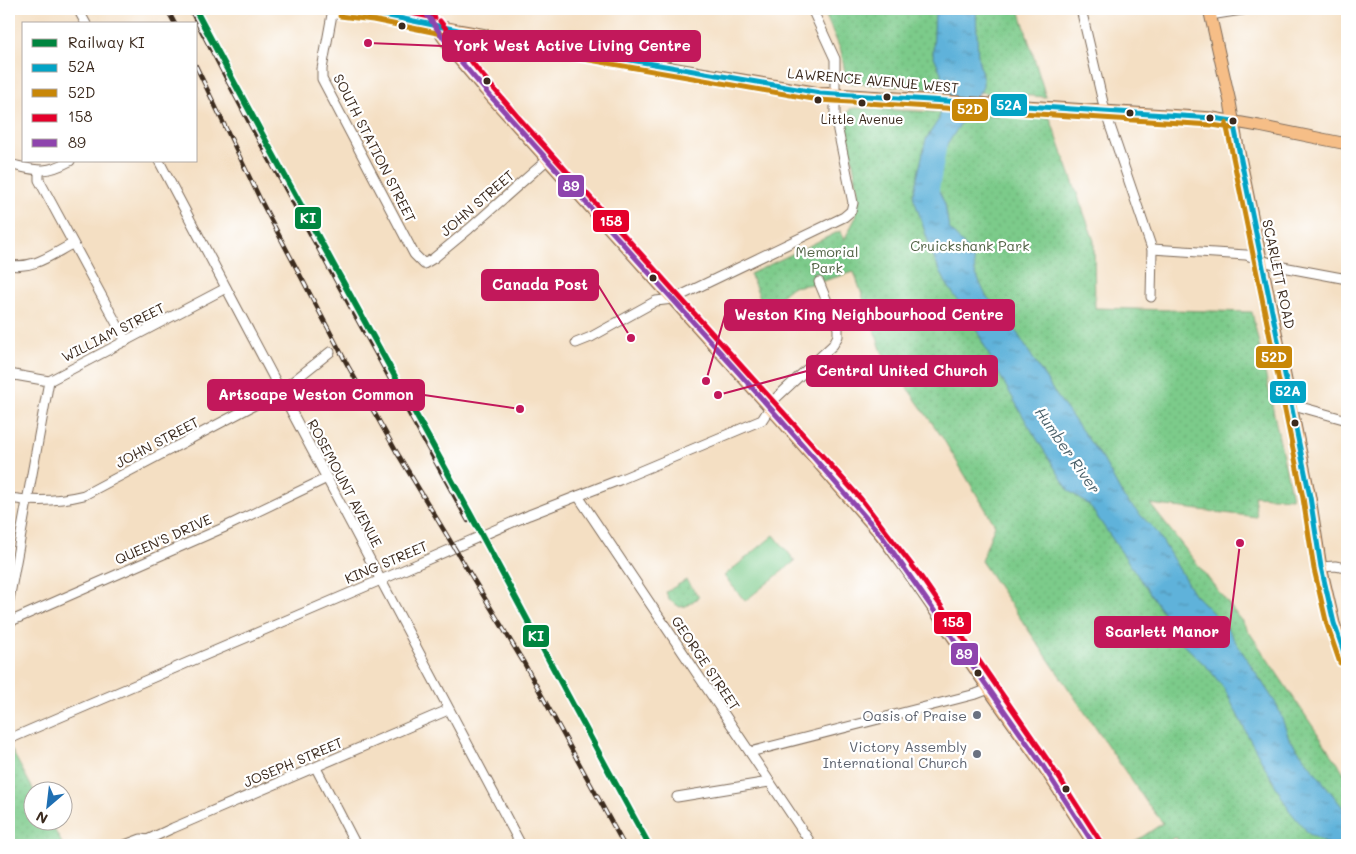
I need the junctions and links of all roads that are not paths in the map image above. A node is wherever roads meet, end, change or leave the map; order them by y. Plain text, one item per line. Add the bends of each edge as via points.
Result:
1 (78, 9) edge
2 (333, 9) edge
3 (341, 9) edge
4 (423, 9) edge
5 (812, 9) edge
6 (1081, 9) edge
7 (1248, 9) edge
8 (1210, 12) edge
9 (85, 22) edge
10 (434, 25) junction
11 (835, 94) junction
12 (1105, 111) junction
13 (1233, 122) junction
14 (1347, 144) edge
15 (548, 160) junction
16 (68, 162) edge
17 (160, 162) edge
18 (9, 164) edge
19 (39, 171) junction
20 (72, 244) junction
21 (1152, 249) junction
22 (1261, 260) junction
23 (424, 264) joint
24 (9, 265) edge
25 (1347, 279) edge
26 (819, 282) dead end
27 (226, 288) junction
28 (1151, 297) dead end
29 (673, 299) junction
30 (126, 341) junction
31 (576, 344) dead end
32 (330, 352) dead end
33 (9, 374) edge
34 (48, 381) junction
35 (281, 391) junction
36 (1290, 404) junction
37 (770, 408) junction
38 (1347, 420) edge
39 (326, 478) junction
40 (578, 496) junction
41 (9, 498) edge
42 (27, 500) junction
43 (1321, 566) junction
44 (1347, 568) edge
45 (381, 580) junction
46 (9, 600) edge
47 (9, 622) edge
48 (1347, 662) edge
49 (989, 689) junction
50 (448, 710) junction
51 (9, 738) edge
52 (750, 752) junction
53 (316, 768) junction
54 (769, 782) junction
55 (677, 797) dead end
56 (144, 842) edge
57 (125, 845) edge
58 (356, 845) edge
59 (520, 845) edge
60 (812, 845) edge
61 (1094, 845) edge

1 - 9 street
2 - 23 street, SOUTH STATION STREET via 322,80 414,254
3 - 10 main road, LAWRENCE AVENUE WEST
4 - 10 main road
5 - 11 street via 835,59
6 - 12 street
7 - 8 street
8 - 13 main road, SCARLETT ROAD
10 - 11 main road, LAWRENCE AVENUE WEST
10 - 15 main road via 479,83
11 - 12 main road, LAWRENCE AVENUE WEST
11 - 29 street via 835,116 853,203 851,211
12 - 13 main road, LAWRENCE AVENUE WEST
12 - 21 street
13 - 14 main road, LAWRENCE AVENUE WEST
13 - 22 main road, SCARLETT ROAD
15 - 23 street, JOHN STREET
15 - 29 main road
16 - 19 street via 56,169
17 - 27 street, ROSEMOUNT AVENUE
18 - 19 street
19 - 20 street via 39,180
20 - 24 street via 35,264
20 - 30 street
21 - 22 street via 1246,255
21 - 28 street
22 - 25 street
22 - 36 main road, SCARLETT ROAD
26 - 37 street, KING STREET via 838,328 838,336 833,345 776,398
27 - 30 street, WILLIAM STREET
27 - 35 street, ROSEMOUNT AVENUE
29 - 31 street via 656,301
29 - 37 main road
30 - 34 street, WILLIAM STREET
32 - 35 street, JOHN STREET
33 - 34 street
34 - 42 street
35 - 39 street, ROSEMOUNT AVENUE
35 - 42 street, JOHN STREET via 84,495
36 - 38 street
36 - 43 main road, SCARLETT ROAD
37 - 40 street, KING STREET via 762,420
37 - 49 main road via 881,534
39 - 45 street, ROSEMOUNT AVENUE
39 - 47 street, QUEEN'S DRIVE via 223,528
40 - 45 street, KING STREET
40 - 52 street, GEORGE STREET
41 - 42 street, JOHN STREET
42 - 46 street
43 - 44 street
43 - 48 main road, SCARLETT ROAD
45 - 50 street, ROSEMOUNT AVENUE
45 - 51 street, KING STREET
49 - 52 street
49 - 61 main road
50 - 53 street, JOSEPH STREET
50 - 59 street, ROSEMOUNT AVENUE
52 - 54 street, GEORGE STREET
53 - 56 street, JOSEPH STREET
53 - 58 street
54 - 55 street
54 - 60 street, GEORGE STREET
56 - 57 street, JOSEPH STREET via 141,839

